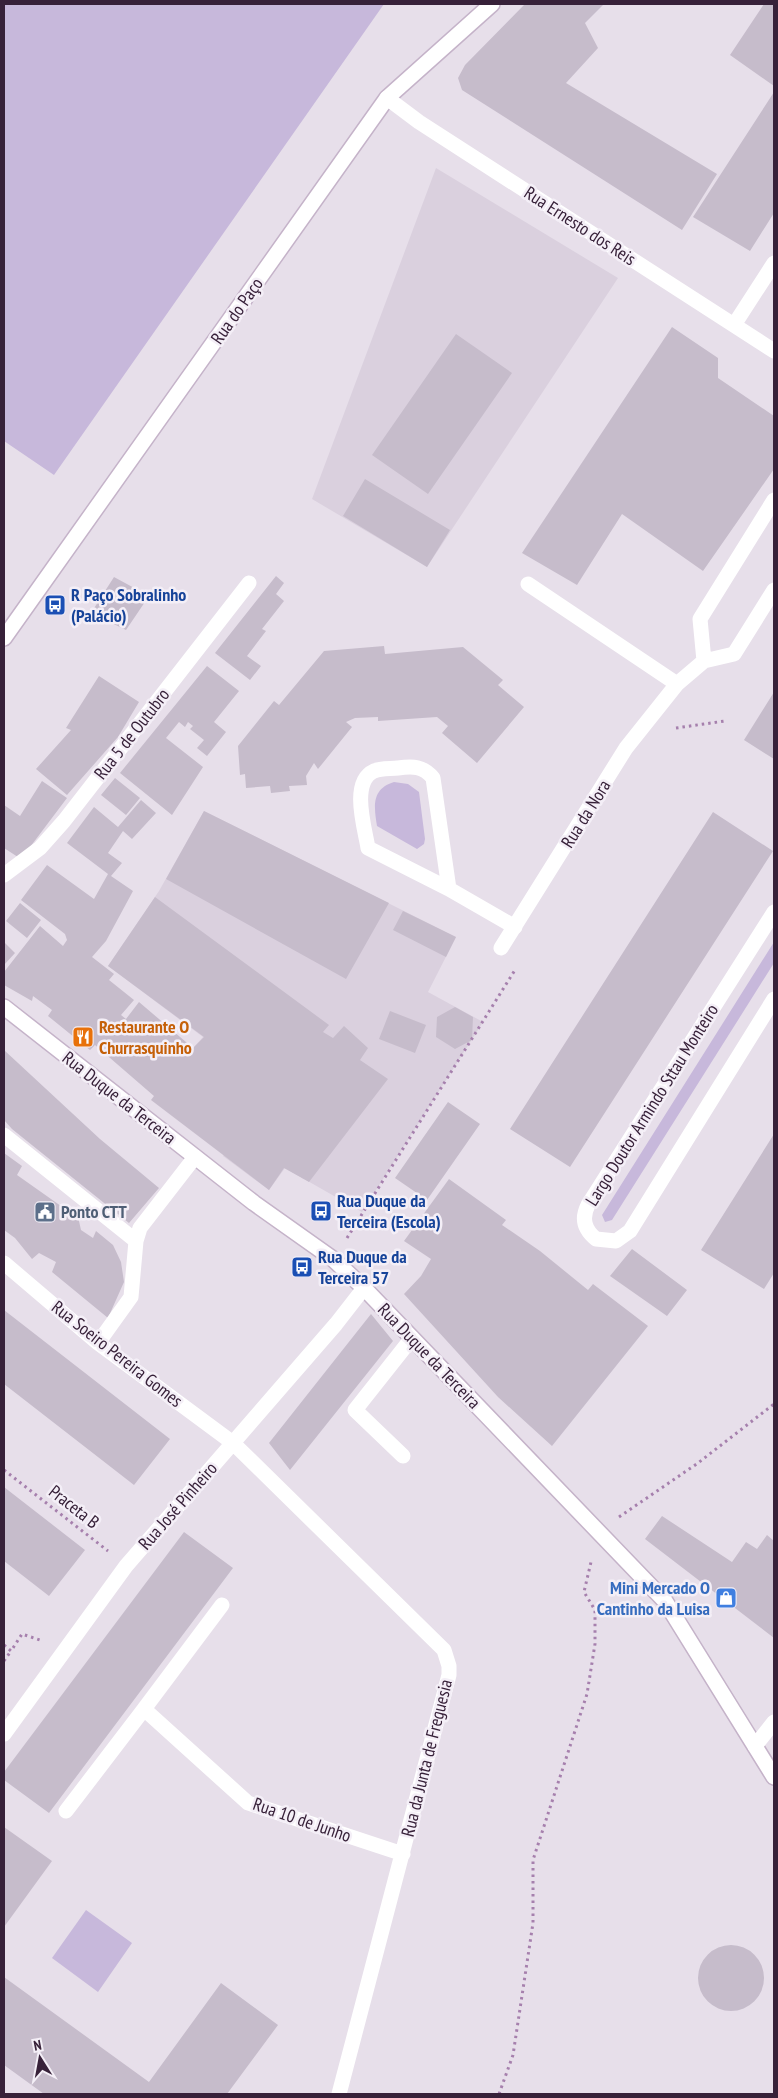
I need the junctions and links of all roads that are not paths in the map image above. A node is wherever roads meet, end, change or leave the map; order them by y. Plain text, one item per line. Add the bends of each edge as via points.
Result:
1 (492, 4) edge
2 (387, 98) junction
3 (774, 263) edge
4 (734, 325) junction
5 (774, 351) edge
6 (774, 500) edge
7 (249, 583) dead end
8 (528, 584) dead end
9 (774, 590) edge
10 (4, 638) edge
11 (704, 662) junction
12 (677, 684) junction
13 (4, 875) edge
14 (448, 888) junction
15 (774, 912) edge
16 (515, 927) junction
17 (501, 948) dead end
18 (774, 999) edge
19 (6, 1009) edge
20 (4, 1135) edge
21 (195, 1157) junction
22 (136, 1241) junction
23 (4, 1262) edge
24 (364, 1288) junction
25 (412, 1338) junction
26 (98, 1343) junction
27 (234, 1442) junction
28 (403, 1456) dead end
29 (222, 1606) dead end
30 (144, 1709) junction
31 (774, 1722) edge
32 (4, 1734) edge
33 (755, 1746) junction
34 (774, 1777) edge
35 (66, 1811) dead end
36 (403, 1854) junction
37 (339, 2094) edge

1 - 2 street, Rua do Paço
2 - 4 street, Rua Ernesto dos Reis via 419,122
2 - 10 street, Rua do Paço
3 - 4 street
4 - 5 street, Rua Ernesto dos Reis
6 - 11 street via 700,619
7 - 13 street, Rua 5 de Outubro via 64,822 40,848
8 - 12 street
9 - 11 street via 734,654
11 - 12 street, Rua da Nora
12 - 16 street, Rua da Nora via 626,748
14 - 14 street via 368,848 361,790 374,771 412,766 421,768 433,778
14 - 16 street
15 - 18 street, Largo Doutor Armindo Sttau Monteiro via 588,1205 585,1225 596,1240 616,1241 630,1231
16 - 17 street, Rua da Nora
19 - 21 street, Rua Duque da Terceira
20 - 22 street
21 - 22 street via 140,1228
21 - 24 street, Rua Duque da Terceira via 333,1260
22 - 26 street via 131,1297
23 - 26 street, Rua Soeiro Pereira Gomes
24 - 25 street, Rua Duque da Terceira
24 - 27 street, Rua José Pinheiro
25 - 28 street via 355,1410
25 - 33 street, Rua Duque da Terceira via 664,1601
26 - 27 street, Rua Soeiro Pereira Gomes
27 - 32 street, Rua José Pinheiro via 126,1566
27 - 36 street, Rua da Junta de Freguesia via 444,1650 449,1675
29 - 30 street
30 - 35 street
30 - 36 street, Rua 10 de Junho via 242,1800
31 - 33 street
33 - 34 street, Rua Duque da Terceira
36 - 37 street, Rua da Junta de Freguesia

